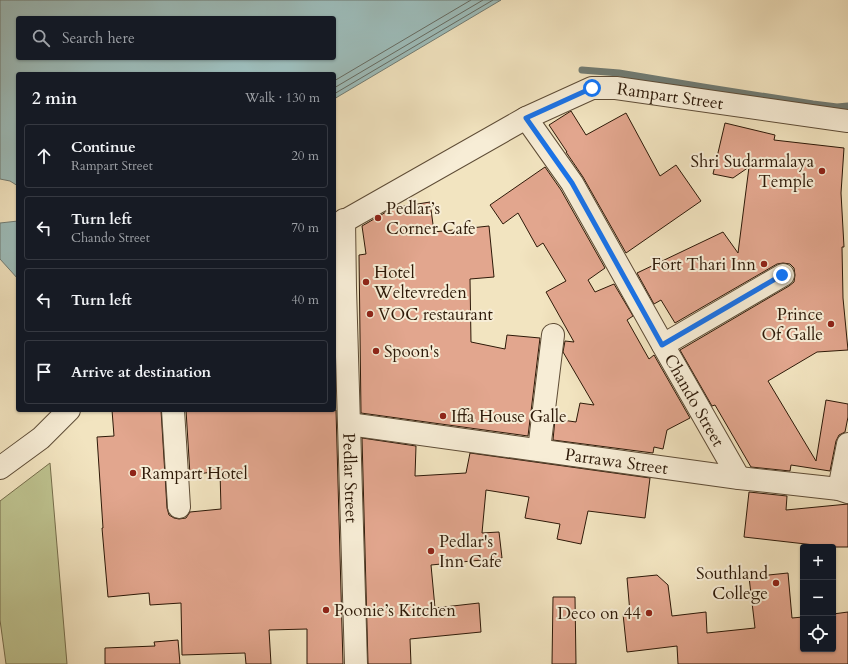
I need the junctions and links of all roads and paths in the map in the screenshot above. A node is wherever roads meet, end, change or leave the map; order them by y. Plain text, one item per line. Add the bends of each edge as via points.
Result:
1 (526, 118) junction
2 (848, 121) edge
3 (339, 223) edge
4 (782, 275) dead end
5 (553, 335) dead end
6 (662, 345) junction
7 (67, 412) edge
8 (173, 412) edge
9 (349, 424) junction
10 (848, 444) edge
11 (539, 450) junction
12 (0, 468) edge
13 (739, 478) junction
14 (844, 490) edge
15 (179, 507) dead end
16 (356, 664) edge

1 - 2 street, Rampart Street via 592,88 608,88
1 - 3 street, Rampart Street
1 - 6 street, Chando Street via 572,183
3 - 9 street, Pedlar Street
4 - 6 street
5 - 11 street
6 - 13 street, Chando Street
7 - 12 street via 41,438
8 - 15 street
9 - 11 street, Parrawa Street
9 - 16 street, Pedlar Street
10 - 14 street, Parrawa Street
11 - 13 street, Parrawa Street
13 - 14 street, Parrawa Street

